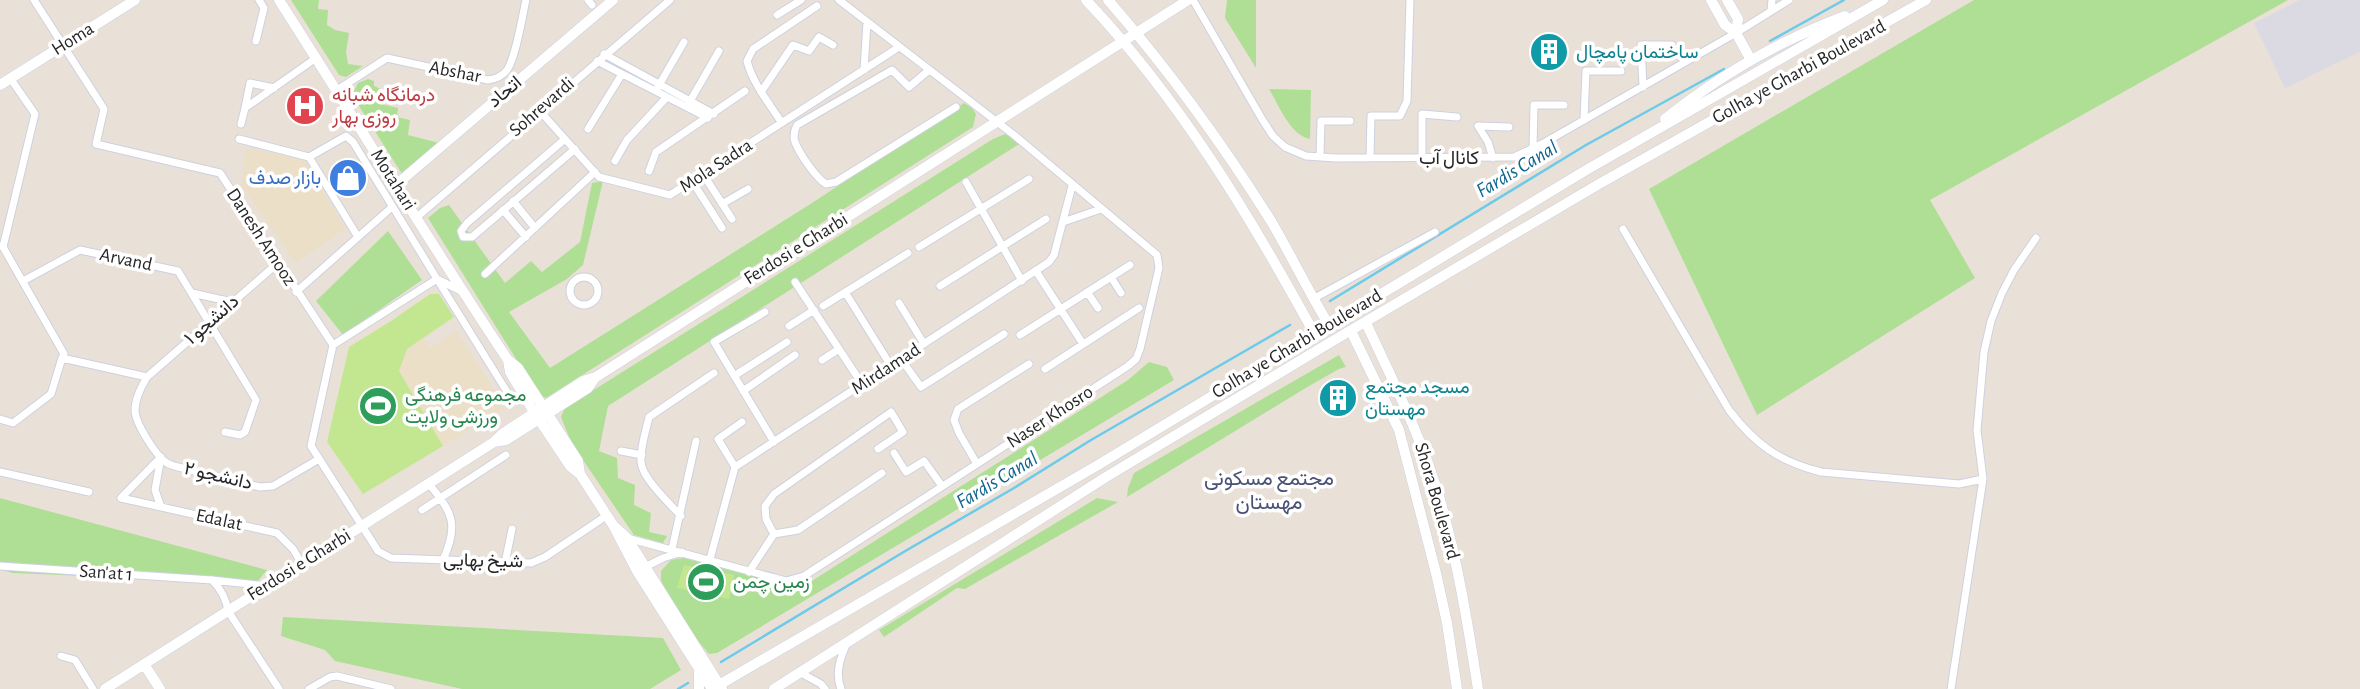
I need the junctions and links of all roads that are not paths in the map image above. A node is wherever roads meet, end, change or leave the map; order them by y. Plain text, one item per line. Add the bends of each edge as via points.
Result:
1 (34, 0) edge
2 (135, 0) edge
3 (259, 0) edge
4 (279, 0) edge
5 (526, 0) edge
6 (613, 0) edge
7 (670, 0) edge
8 (801, 0) edge
9 (839, 0) edge
10 (1086, 0) edge
11 (1108, 0) edge
12 (1190, 0) edge
13 (1410, 0) edge
14 (1711, 0) edge
15 (1727, 0) edge
16 (1772, 0) edge
17 (1789, 0) edge
18 (1926, 0) edge
19 (1879, 2) edge
20 (817, 6) dead end
21 (1771, 11) junction
22 (777, 15) dead end
23 (867, 22) junction
24 (1136, 32) junction
25 (1736, 33) junction
26 (1123, 40) junction
27 (256, 41) dead end
28 (684, 42) dead end
29 (833, 45) dead end
30 (1672, 45) dead end
31 (62, 46) junction
32 (899, 47) junction
33 (719, 51) dead end
34 (604, 54) junction
35 (316, 58) junction
36 (1751, 60) junction
37 (597, 61) junction
38 (864, 70) junction
39 (929, 70) junction
40 (1621, 71) dead end
41 (622, 74) junction
42 (10, 78) junction
43 (0, 85) edge
44 (1643, 87) junction
45 (274, 88) junction
46 (658, 88) junction
47 (337, 90) junction
48 (745, 91) dead end
49 (761, 92) junction
50 (667, 97) junction
51 (688, 104) junction
52 (1564, 105) dead end
53 (956, 107) dead end
54 (245, 108) junction
55 (539, 110) junction
56 (711, 116) junction
57 (1457, 117) dead end
58 (1584, 120) junction
59 (1350, 121) dead end
60 (997, 122) junction
61 (782, 123) junction
62 (241, 124) dead end
63 (1508, 127) dead end
64 (588, 129) dead end
65 (239, 139) dead end
66 (565, 139) junction
67 (1640, 140) junction
68 (1533, 148) junction
69 (575, 149) junction
70 (1320, 156) junction
71 (310, 157) junction
72 (1370, 158) junction
73 (1422, 158) junction
74 (1493, 158) junction
75 (614, 161) dead end
76 (649, 171) dead end
77 (595, 172) junction
78 (703, 174) junction
79 (1029, 179) dead end
80 (692, 181) junction
81 (966, 182) dead end
82 (397, 184) junction
83 (1072, 186) junction
84 (748, 189) dead end
85 (513, 201) junction
86 (722, 204) junction
87 (392, 207) junction
88 (981, 208) junction
89 (1101, 209) junction
90 (503, 210) junction
91 (416, 217) junction
92 (732, 219) dead end
93 (1046, 219) dead end
94 (1063, 222) junction
95 (535, 228) junction
96 (722, 229) dead end
97 (1623, 229) dead end
98 (1435, 232) dead end
99 (358, 237) junction
100 (526, 237) junction
101 (1474, 237) junction
102 (2036, 238) dead end
103 (1002, 246) junction
104 (1, 247) edge
105 (919, 247) dead end
106 (908, 253) dead end
107 (1483, 253) junction
108 (278, 262) junction
109 (1130, 265) dead end
110 (1036, 271) junction
111 (485, 274) dead end
112 (1111, 277) junction
113 (437, 279) junction
114 (23, 281) junction
115 (1022, 281) junction
116 (795, 282) dead end
117 (940, 286) dead end
118 (461, 290) junction
119 (296, 292) junction
120 (845, 292) junction
121 (1087, 292) junction
122 (191, 293) junction
123 (1121, 293) dead end
124 (597, 297) joint
125 (1314, 299) junction
126 (232, 302) junction
127 (899, 303) dead end
128 (823, 306) dead end
129 (1299, 306) junction
130 (1098, 308) dead end
131 (1139, 308) dead end
132 (1060, 309) junction
133 (814, 310) junction
134 (765, 312) dead end
135 (209, 322) junction
136 (1366, 323) junction
137 (1329, 325) junction
138 (789, 326) dead end
139 (1350, 331) junction
140 (1314, 333) junction
141 (1004, 334) dead end
142 (1020, 335) dead end
143 (787, 342) dead end
144 (925, 344) junction
145 (1083, 344) junction
146 (333, 345) junction
147 (839, 349) junction
148 (795, 355) dead end
149 (62, 358) junction
150 (901, 359) junction
151 (822, 360) dead end
152 (1029, 365) dead end
153 (891, 366) junction
154 (1045, 369) dead end
155 (715, 373) dead end
156 (734, 376) junction
157 (147, 377) junction
158 (862, 384) junction
159 (743, 391) junction
160 (509, 395) dead end
161 (1203, 400) junction
162 (1213, 412) junction
163 (541, 413) junction
164 (0, 419) edge
165 (742, 422) dead end
166 (225, 432) dead end
167 (696, 441) dead end
168 (774, 442) junction
169 (878, 449) dead end
170 (621, 451) dead end
171 (894, 453) dead end
172 (506, 455) dead end
173 (642, 455) junction
174 (161, 457) junction
175 (318, 459) junction
176 (977, 464) junction
177 (735, 467) junction
178 (0, 471) edge
179 (882, 473) dead end
180 (1983, 479) junction
181 (428, 483) junction
182 (942, 486) junction
183 (89, 492) dead end
184 (441, 498) junction
185 (161, 507) junction
186 (422, 510) dead end
187 (606, 516) junction
188 (681, 516) junction
189 (360, 526) junction
190 (512, 529) dead end
191 (774, 534) junction
192 (623, 540) junction
193 (672, 549) junction
194 (683, 552) junction
195 (710, 559) junction
196 (443, 560) junction
197 (505, 563) junction
198 (302, 564) junction
199 (0, 566) edge
200 (640, 570) junction
201 (749, 572) junction
202 (212, 580) junction
203 (267, 586) junction
204 (228, 611) junction
205 (849, 640) junction
206 (61, 656) dead end
207 (144, 664) junction
208 (698, 668) junction
209 (801, 673) junction
210 (717, 688) edge
211 (93, 689) edge
212 (105, 689) edge
213 (160, 689) edge
214 (279, 689) edge
215 (309, 689) edge
216 (391, 689) edge
217 (699, 689) edge
218 (774, 689) edge
219 (825, 689) edge
220 (841, 689) edge
221 (1457, 689) edge
222 (1478, 689) edge
223 (1951, 689) edge

1 - 31 street, Danesh Amooz
2 - 31 main road, Homa
3 - 27 street via 264,8
4 - 35 main road, Motahari
5 - 47 street, Abshar via 512,58 498,78 488,80 387,58
6 - 82 main road, اتحاد
7 - 34 street, Sohrevardi
8 - 22 street
9 - 23 street
10 - 26 main road
11 - 24 main road
12 - 24 main road, Ferdosi e Gharbi
12 - 70 street, کانال آب via 1273,135 1285,147
13 - 72 street via 1407,101 1400,116 1371,116
14 - 25 main road via 1725,25
15 - 25 main road via 1738,19
16 - 21 street
17 - 21 street, کانال آب
18 - 107 main road, Golha ye Gharbi Boulevard
19 - 36 main road via 1782,42
19 - 67 main road, Golha ye Gharbi Boulevard
20 - 49 street via 754,49 747,61
21 - 25 street, کانال آب
23 - 32 street
23 - 38 street
24 - 26 main road, Ferdosi e Gharbi
24 - 125 main road via 1213,132
25 - 36 main road
25 - 44 street, کانال آب
26 - 60 main road, Ferdosi e Gharbi
26 - 129 main road via 1229,188
28 - 46 street
29 - 49 street via 819,37 808,51 793,45
30 - 44 street via 1641,45
31 - 42 main road, Homa
31 - 108 street, Danesh Amooz via 104,108 96,144 220,173
32 - 38 street, Mola Sadra
32 - 39 street
33 - 51 street
34 - 37 street, Sohrevardi
34 - 46 street
35 - 45 street
35 - 47 main road, Motahari
36 - 67 main road via 1725,74
37 - 41 street
37 - 55 street, Sohrevardi
38 - 61 street, Mola Sadra
39 - 53 street via 909,87 892,70 797,125 795,142 819,180 836,182
39 - 60 street
40 - 58 street via 1586,71
41 - 46 street
41 - 64 street
42 - 43 main road, Homa
42 - 104 street via 35,114
44 - 58 street, کانال آب
45 - 54 street
45 - 54 street via 250,83
46 - 50 street
46 - 51 street
47 - 82 main road, Motahari
48 - 56 street
49 - 61 street
50 - 51 street
50 - 75 street
51 - 56 street
52 - 68 street via 1534,105
54 - 62 street
55 - 66 street, Mola Sadra
55 - 91 street, Sohrevardi
56 - 76 street via 656,152
57 - 73 street via 1422,114
58 - 68 street, کانال آب
59 - 70 street via 1321,121
60 - 83 street, Naser Khosro
60 - 163 main road, Ferdosi e Gharbi via 596,377 583,381
61 - 78 street, Mola Sadra
63 - 74 street via 1478,127
65 - 71 street
66 - 69 street, Mola Sadra
66 - 90 street via 467,223 461,231 463,237 472,237
67 - 101 main road, Golha ye Gharbi Boulevard
68 - 74 street, کانال آب via 1514,157
69 - 77 street, Mola Sadra
69 - 85 street
70 - 72 street, کانال آب
71 - 87 street via 346,136
71 - 99 street
72 - 73 street, کانال آب
73 - 74 street, کانال آب
77 - 80 street, Mola Sadra via 599,177 670,195
77 - 95 street
78 - 80 street, Mola Sadra
78 - 86 street
79 - 88 street
80 - 96 street
81 - 88 street
82 - 91 main road, Motahari
83 - 89 street, Naser Khosro
83 - 94 street, Mirdamad
84 - 86 street
85 - 90 street
85 - 95 street
86 - 92 street
87 - 99 street
87 - 113 street
88 - 103 street
88 - 105 street
89 - 94 street
89 - 176 street, Naser Khosro via 1159,258 1136,359
90 - 100 street
91 - 118 main road, Motahari
93 - 103 street
94 - 110 street, Mirdamad via 1054,256
95 - 100 street
97 - 180 street via 1729,410 1764,448 1800,467 1821,472 1959,484
98 - 125 street
99 - 119 street
100 - 111 street
101 - 107 main road via 1484,240
101 - 137 main road, Golha ye Gharbi Boulevard
102 - 180 street via 2014,270 1991,321 1977,430
103 - 115 street
103 - 117 street
104 - 114 street
106 - 120 street
107 - 136 main road, Golha ye Gharbi Boulevard
108 - 119 street, Danesh Amooz
108 - 126 street, دانشجو ۱
109 - 112 street
110 - 115 street, Mirdamad
110 - 132 street
112 - 121 street
112 - 123 street
113 - 118 street
113 - 146 street
113 - 160 street
114 - 122 street, Arvand via 80,250 178,271
114 - 149 street via 64,354
115 - 144 street, Mirdamad
116 - 133 street
118 - 163 main road, Motahari via 508,360 510,372
119 - 146 street, Danesh Amooz
120 - 128 street
120 - 153 street
121 - 130 street
121 - 132 street
122 - 126 street
122 - 135 street, Arvand
124 - 124 street via 591,278 582,276 570,286 570,296 577,304 587,305
125 - 129 main road via 1309,308
125 - 137 main road
126 - 135 street, دانشجو ۱
127 - 144 street
129 - 140 main road
131 - 145 street
132 - 142 street
132 - 145 street
133 - 138 street
133 - 147 street
134 - 156 street via 714,342
135 - 157 street, دانشجو ۱
135 - 166 street, Arvand via 256,400 245,432
136 - 139 main road, Golha ye Gharbi Boulevard
136 - 222 main road, Shora Boulevard via 1413,424 1440,500 1461,586
137 - 140 main road, Golha ye Gharbi Boulevard
139 - 162 main road, Golha ye Gharbi Boulevard
139 - 221 main road, Shora Boulevard via 1399,430 1436,573
140 - 161 main road, Golha ye Gharbi Boulevard
141 - 150 street via 921,387
143 - 156 street
144 - 150 street, Mirdamad
145 - 154 street
146 - 175 street via 311,446
147 - 151 street
147 - 158 street
148 - 159 street
149 - 157 street
149 - 164 street via 51,394 13,423
150 - 153 street, Mirdamad
152 - 176 street via 958,410 954,420 958,433
153 - 158 street, Mirdamad
155 - 173 street via 649,417
156 - 159 street
157 - 174 street, دانشجو ۲ via 135,409 138,422
158 - 168 street, Mirdamad
159 - 168 street
161 - 162 main road via 1203,410
161 - 210 main road, Golha ye Gharbi Boulevard
162 - 205 main road, Golha ye Gharbi Boulevard
163 - 181 main road, Ferdosi e Gharbi
163 - 187 main road, Motahari via 570,466
165 - 177 street via 718,439
167 - 188 street
168 - 177 street, Mirdamad
169 - 191 street via 903,432 891,412 774,494 765,506
170 - 173 street
171 - 182 street via 906,472 924,461
172 - 184 street
173 - 188 street via 647,477
174 - 175 street, دانشجو ۲ via 178,467 260,487 273,486
174 - 185 street via 155,490
174 - 185 street, Edalat via 121,498
175 - 189 street
176 - 182 street, Naser Khosro
177 - 195 street
178 - 183 street
179 - 191 street via 798,530
180 - 223 street
181 - 184 street
181 - 189 main road, Ferdosi e Gharbi
182 - 201 street, Naser Khosro via 804,576 786,581
184 - 186 street
184 - 196 street via 453,523
185 - 198 street, Edalat via 277,533
187 - 192 main road, Motahari
187 - 197 street, شیخ بهایی via 545,557 531,563
188 - 193 street
189 - 196 street, شیخ بهایی via 383,556
189 - 198 main road, Ferdosi e Gharbi
190 - 197 street
191 - 201 street
192 - 193 street, Naser Khosro
192 - 200 main road, Motahari
193 - 194 street, Naser Khosro
194 - 195 street, Naser Khosro
194 - 200 street
195 - 201 street, Naser Khosro
196 - 197 street, شیخ بهایی
198 - 203 main road, Ferdosi e Gharbi
199 - 202 street, San'at 1
200 - 208 main road, Motahari
200 - 210 main road
202 - 203 street, San'at 1
202 - 204 street via 221,589
203 - 204 main road, Ferdosi e Gharbi
204 - 207 main road, Ferdosi e Gharbi
204 - 214 street
205 - 209 main road, Golha ye Gharbi Boulevard
205 - 220 street via 839,660
206 - 211 street via 75,660
207 - 212 main road, Ferdosi e Gharbi
207 - 213 main road
208 - 210 main road, Motahari
208 - 217 main road
209 - 218 main road, Golha ye Gharbi Boulevard
209 - 219 street
215 - 216 street via 337,676

